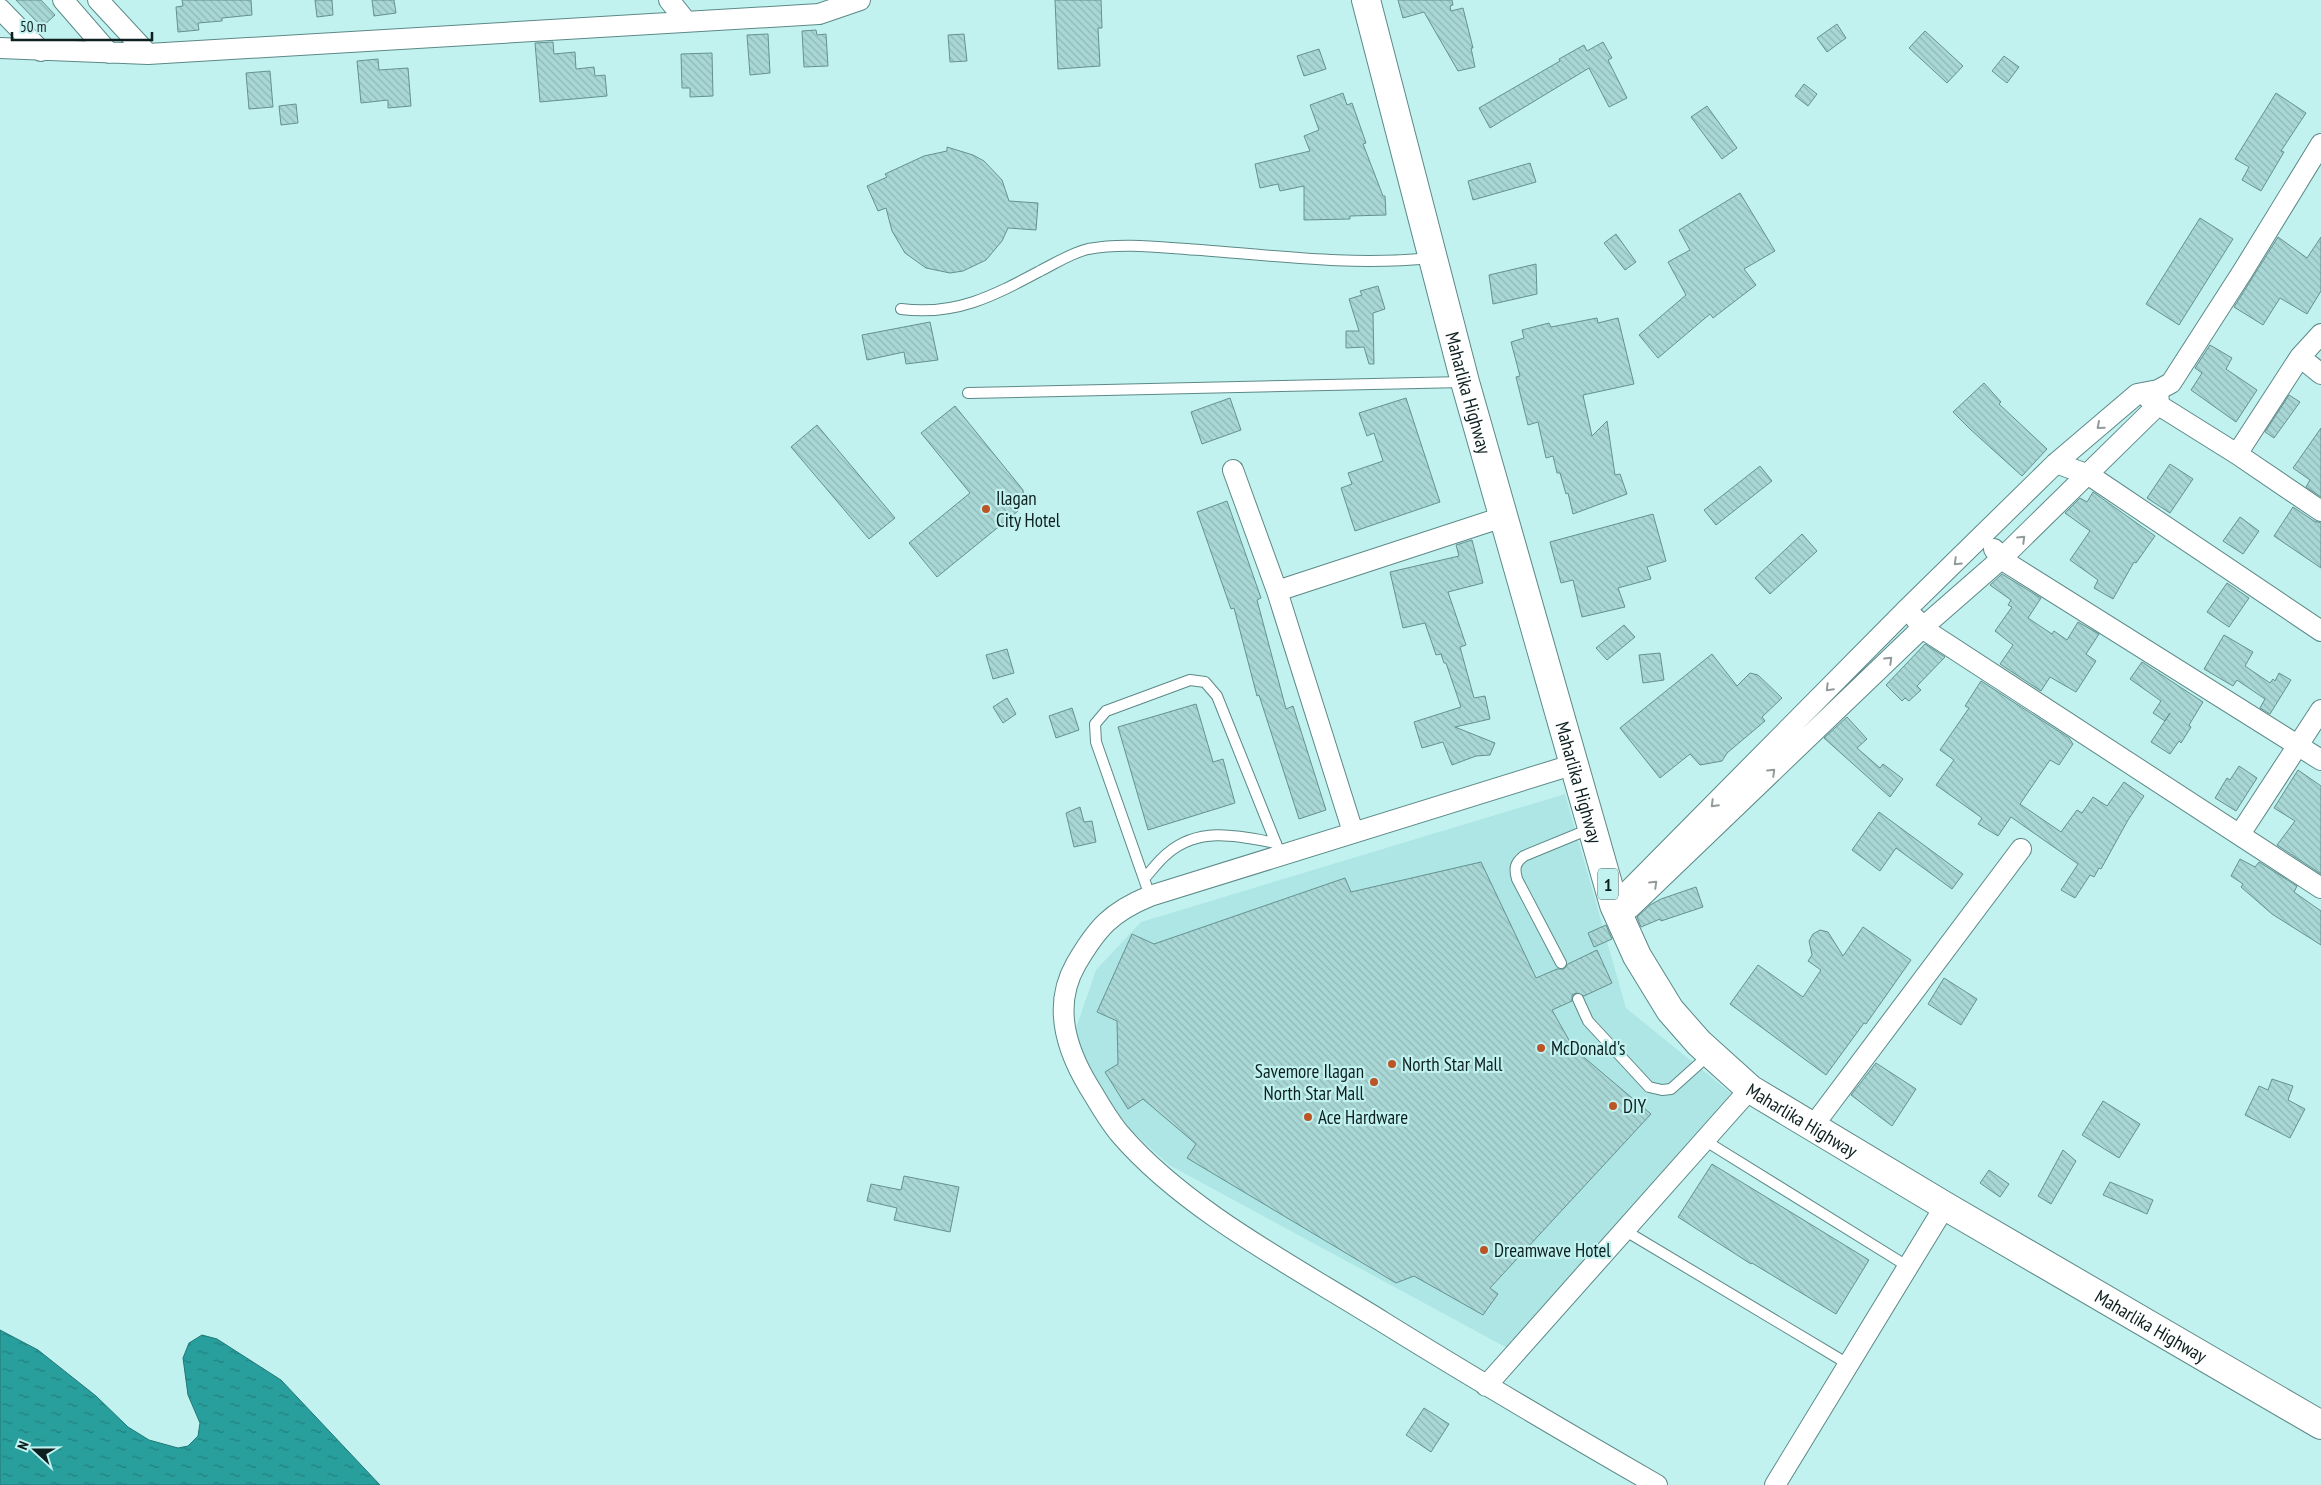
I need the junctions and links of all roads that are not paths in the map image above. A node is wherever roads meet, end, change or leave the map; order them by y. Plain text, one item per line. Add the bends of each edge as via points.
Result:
1 (63, 0) edge
2 (98, 0) edge
3 (669, 0) edge
4 (860, 0) edge
5 (1366, 0) edge
6 (814, 7) edge
7 (0, 9) edge
8 (685, 20) junction
9 (0, 48) edge
10 (40, 51) junction
11 (109, 53) junction
12 (148, 54) junction
13 (2321, 144) edge
14 (1432, 258) junction
15 (901, 309) dead end
16 (2321, 334) edge
17 (2300, 357) junction
18 (2321, 374) edge
19 (1465, 382) junction
20 (968, 393) dead end
21 (2159, 397) junction
22 (2237, 454) junction
23 (2056, 463) junction
24 (1233, 470) dead end
25 (2089, 476) junction
26 (2321, 511) edge
27 (1503, 517) junction
28 (1984, 536) junction
29 (2001, 559) junction
30 (1277, 591) junction
31 (1908, 609) junction
32 (1922, 628) junction
33 (2321, 631) edge
34 (2321, 710) edge
35 (2297, 744) junction
36 (2321, 760) edge
37 (1575, 764) junction
38 (1593, 828) junction
39 (1353, 832) junction
40 (2240, 834) junction
41 (2021, 849) dead end
42 (1279, 850) junction
43 (1147, 887) junction
44 (2321, 888) edge
45 (1617, 911) junction
46 (1561, 963) dead end
47 (1578, 999) dead end
48 (1710, 1054) junction
49 (1750, 1089) junction
50 (1813, 1126) junction
51 (1704, 1140) junction
52 (1944, 1206) junction
53 (1624, 1230) junction
54 (1907, 1266) junction
55 (1848, 1364) junction
56 (1486, 1386) junction
57 (2321, 1425) edge
58 (1657, 1485) edge
59 (1775, 1485) edge

1 - 11 street
2 - 12 street
3 - 8 street
4 - 6 street
5 - 14 highway, Maharlika Highway / 1
6 - 8 street
7 - 10 street
8 - 12 street
9 - 10 street
10 - 11 street
11 - 12 street
13 - 21 street via 2188,360
14 - 15 lane via 1392,262 1338,261 1136,246 1088,249 1069,255 994,296 934,312
14 - 19 highway, Maharlika Highway / 1
16 - 17 street
17 - 18 street
17 - 22 street
19 - 20 lane
19 - 27 highway, Maharlika Highway / 1
21 - 22 street
21 -> 23 street via 2137,394
21 - 25 street
22 - 26 street
23 - 25 street
23 - 28 street
24 - 30 street
29 -> 25 street
25 - 33 street
27 - 30 street
27 - 37 highway, Maharlika Highway / 1
28 - 29 street
28 -> 31 street
29 - 32 street
29 - 35 street
30 - 39 street
31 - 32 street
31 -> 45 street
32 - 40 street
45 -> 32 street
34 - 35 street
35 - 36 street
35 - 40 street
37 - 38 highway, Maharlika Highway / 1
37 - 39 street
38 - 45 highway, Maharlika Highway / 1
38 - 46 lane via 1524,856 1517,861 1515,868 1517,878
39 - 42 street
40 - 44 street
41 - 50 street
42 - 43 street
42 - 43 lane via 1244,836 1216,834 1187,840 1168,853
42 - 43 lane via 1217,696 1205,682 1190,680 1106,711 1095,724 1096,742
43 - 56 street via 1101,926 1071,973 1065,996 1062,1021 1067,1044 1077,1068 1108,1118 1173,1186 1228,1226
45 - 48 highway, Maharlika Highway / 1 via 1637,956 1670,1010
47 - 48 lane via 1588,1021 1649,1087 1671,1089
48 - 49 highway, Maharlika Highway / 1
49 - 50 highway, Maharlika Highway / 1
49 - 51 street
50 - 52 highway, Maharlika Highway / 1
51 - 53 street
51 - 54 lane
52 - 54 street
52 - 57 highway, Maharlika Highway / 1
53 - 55 lane
53 - 56 street
54 - 55 street
55 - 59 street
56 - 58 street

